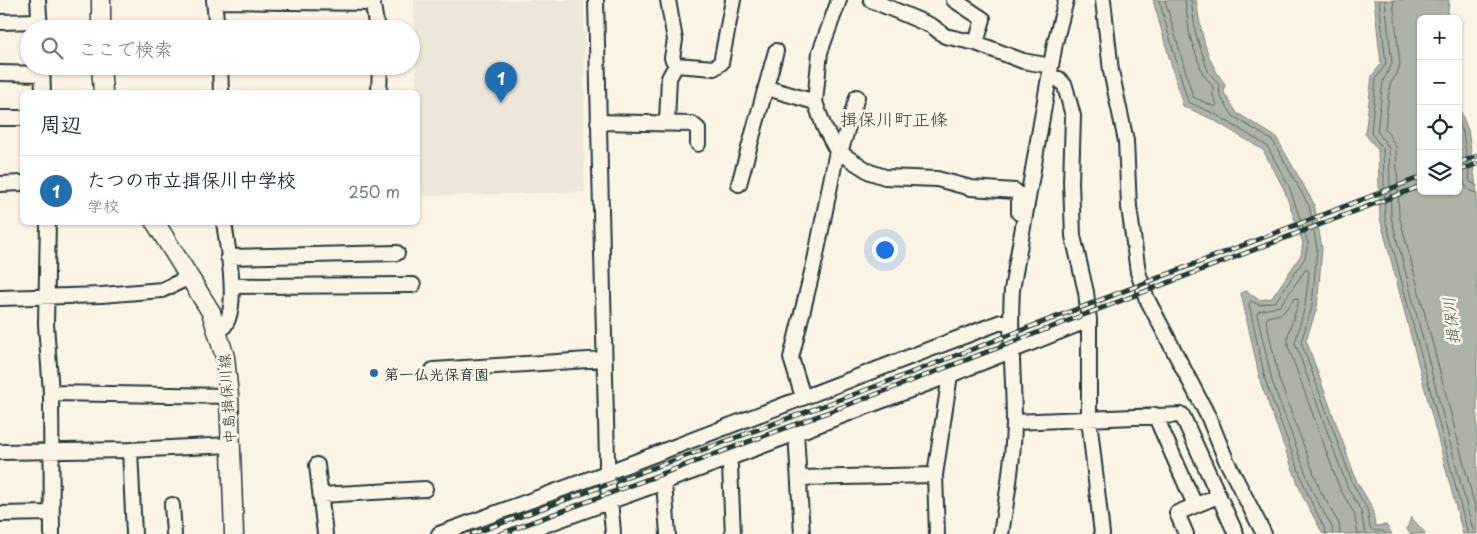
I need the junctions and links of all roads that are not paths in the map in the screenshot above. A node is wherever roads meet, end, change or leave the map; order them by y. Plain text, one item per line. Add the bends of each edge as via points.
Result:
1 (38, 0) edge
2 (101, 0) edge
3 (214, 0) edge
4 (596, 0) edge
5 (668, 0) edge
6 (733, 0) edge
7 (840, 0) edge
8 (871, 0) edge
9 (954, 0) edge
10 (1066, 0) edge
11 (1103, 0) edge
12 (304, 1) edge
13 (372, 1) edge
14 (40, 20) edge
15 (101, 20) edge
16 (216, 20) edge
17 (375, 20) edge
18 (0, 22) edge
19 (20, 24) edge
20 (976, 43) junction
21 (776, 50) dead end
22 (676, 65) junction
23 (20, 72) edge
24 (1050, 72) junction
25 (0, 73) edge
26 (42, 75) edge
27 (102, 75) edge
28 (220, 75) edge
29 (380, 75) edge
30 (767, 88) junction
31 (43, 90) edge
32 (103, 90) edge
33 (221, 90) edge
34 (379, 90) edge
35 (857, 97) dead end
36 (815, 102) junction
37 (0, 118) edge
38 (20, 118) edge
39 (598, 122) junction
40 (667, 122) junction
41 (698, 144) dead end
42 (839, 152) junction
43 (20, 183) edge
44 (0, 184) edge
45 (738, 184) dead end
46 (48, 225) edge
47 (157, 225) edge
48 (224, 225) edge
49 (1023, 226) junction
50 (397, 253) dead end
51 (228, 257) junction
52 (190, 277) junction
53 (412, 285) dead end
54 (232, 286) junction
55 (47, 297) junction
56 (0, 298) edge
57 (1088, 320) junction
58 (1010, 322) junction
59 (218, 332) junction
60 (1011, 349) junction
61 (604, 360) junction
62 (433, 370) dead end
63 (950, 375) junction
64 (51, 393) junction
65 (229, 396) junction
66 (803, 397) junction
67 (1155, 415) junction
68 (1089, 419) junction
69 (1014, 422) junction
70 (796, 432) junction
71 (230, 445) junction
72 (130, 450) junction
73 (0, 452) edge
74 (50, 452) junction
75 (728, 459) junction
76 (317, 465) dead end
77 (606, 473) junction
78 (935, 475) junction
79 (798, 478) junction
80 (664, 483) junction
81 (425, 489) dead end
82 (321, 495) junction
83 (1218, 496) junction
84 (610, 502) junction
85 (172, 505) dead end
86 (1195, 505) junction
87 (0, 514) edge
88 (51, 514) junction
89 (52, 534) edge
90 (134, 534) edge
91 (174, 534) edge
92 (234, 534) edge
93 (326, 534) edge
94 (439, 534) edge
95 (520, 534) edge
96 (612, 534) edge
97 (668, 534) edge
98 (733, 534) edge
99 (802, 534) edge
100 (937, 534) edge
101 (1001, 534) edge
102 (1102, 534) edge
103 (1186, 534) edge
104 (1236, 534) edge
105 (1264, 534) edge

1 - 14 street
2 - 15 main road
3 - 12 street
3 - 16 street
4 - 39 street
5 - 22 street via 675,40 672,58
6 - 22 street via 721,63 714,68
7 - 36 street via 820,52
8 - 20 street via 932,26 945,36
9 - 20 street via 983,19
10 - 24 street
11 - 105 street via 1112,71 1126,141 1129,207 1138,272 1150,304
12 - 13 street
13 - 17 street
18 - 19 street
20 - 24 street
21 - 30 street
22 - 40 street via 669,78
23 - 25 street
24 - 49 street
24 - 57 street via 1065,86 1073,116 1073,236 1086,292
26 - 31 street
27 - 32 main road
28 - 33 street
29 - 34 street
30 - 36 street
30 - 45 street
35 - 42 street
36 - 42 street via 824,127
37 - 38 street
39 - 40 street
39 - 61 street
40 - 41 street via 692,124 698,129
42 - 49 street via 870,172 885,176 937,179 971,188 1015,191 1019,195 1019,217
42 - 66 street via 790,358
43 - 44 street
46 - 55 street
47 - 52 main road, 中島揖保川線
48 - 51 street
49 - 58 street
50 - 51 street
51 - 54 street
52 - 55 street via 162,290
52 - 59 main road, 中島揖保川線 via 211,312
53 - 54 street
54 - 59 street via 230,315 225,328
55 - 56 street
55 - 64 street
57 - 60 street
57 - 68 street
58 - 60 street
58 - 66 street via 1001,322
59 - 65 main road, 中島揖保川線 via 225,356
60 - 63 street
60 - 69 street
61 - 62 street
61 - 77 street
63 - 70 street
63 - 78 street
64 - 65 street
64 - 74 street
65 - 71 main road, 中島揖保川線
66 - 77 street
67 - 68 street
67 - 83 street via 1182,415
67 - 86 street
68 - 69 street
68 - 102 street
69 - 101 street via 1013,461
70 - 75 street
70 - 79 street
71 - 72 street
71 - 92 main road, 中島揖保川線
72 - 74 street
72 - 90 street
73 - 74 street
74 - 88 street
75 - 80 street
75 - 98 street
76 - 82 street
77 - 84 street
77 - 94 street
78 - 79 street
78 - 100 street
79 - 99 street
80 - 84 street
80 - 97 street
81 - 82 street
82 - 93 street
83 - 86 street
83 - 104 street
84 - 95 street
84 - 96 street
85 - 91 street
86 - 103 street via 1176,513
87 - 88 street
88 - 89 street

